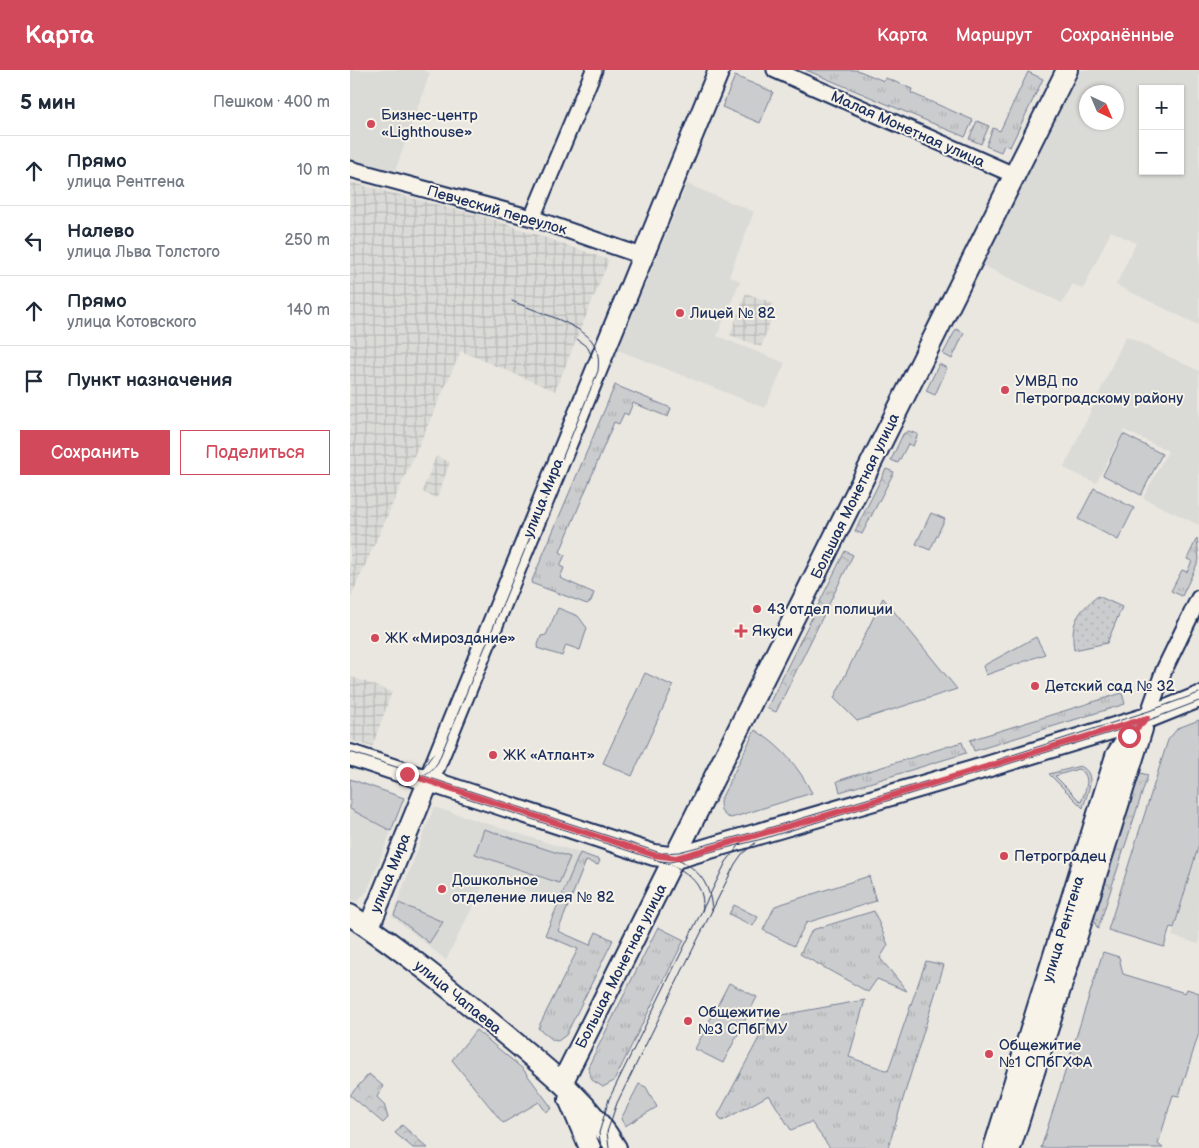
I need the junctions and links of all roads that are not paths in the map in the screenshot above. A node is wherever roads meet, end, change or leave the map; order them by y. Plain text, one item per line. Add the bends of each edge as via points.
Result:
1 (594, 70) edge
2 (718, 70) edge
3 (775, 70) edge
4 (1067, 70) edge
5 (350, 170) edge
6 (1014, 175) junction
7 (532, 218) junction
8 (642, 256) junction
9 (1199, 598) edge
10 (1199, 697) edge
11 (1147, 718) junction
12 (350, 755) edge
13 (427, 781) junction
14 (676, 858) junction
15 (350, 915) edge
16 (369, 927) junction
17 (562, 1083) junction
18 (590, 1148) edge
19 (616, 1148) edge
20 (994, 1148) edge
21 (1010, 1148) edge

1 - 7 street
2 - 8 street, улица Мира
3 - 6 street, Малая Монетная улица
4 - 6 street, Большая Монетная улица
5 - 7 street, Певческий переулок
6 - 14 street, Большая Монетная улица
7 - 8 street, Певческий переулок
8 - 13 street, улица Мира
9 - 11 street, улица Рентгена via 1164,670
10 - 11 street
11 - 14 street
11 - 20 street, улица Рентгена via 1116,756
11 - 21 street, улица Рентгена
12 - 13 street
13 - 14 street via 654,855
13 - 16 street, улица Мира
14 - 17 street, Большая Монетная улица
15 - 16 street, улица Чапаева
16 - 17 street, улица Чапаева via 460,997
17 - 18 street, улица Чапаева
17 - 19 street, улица Чапаева via 607,1132

